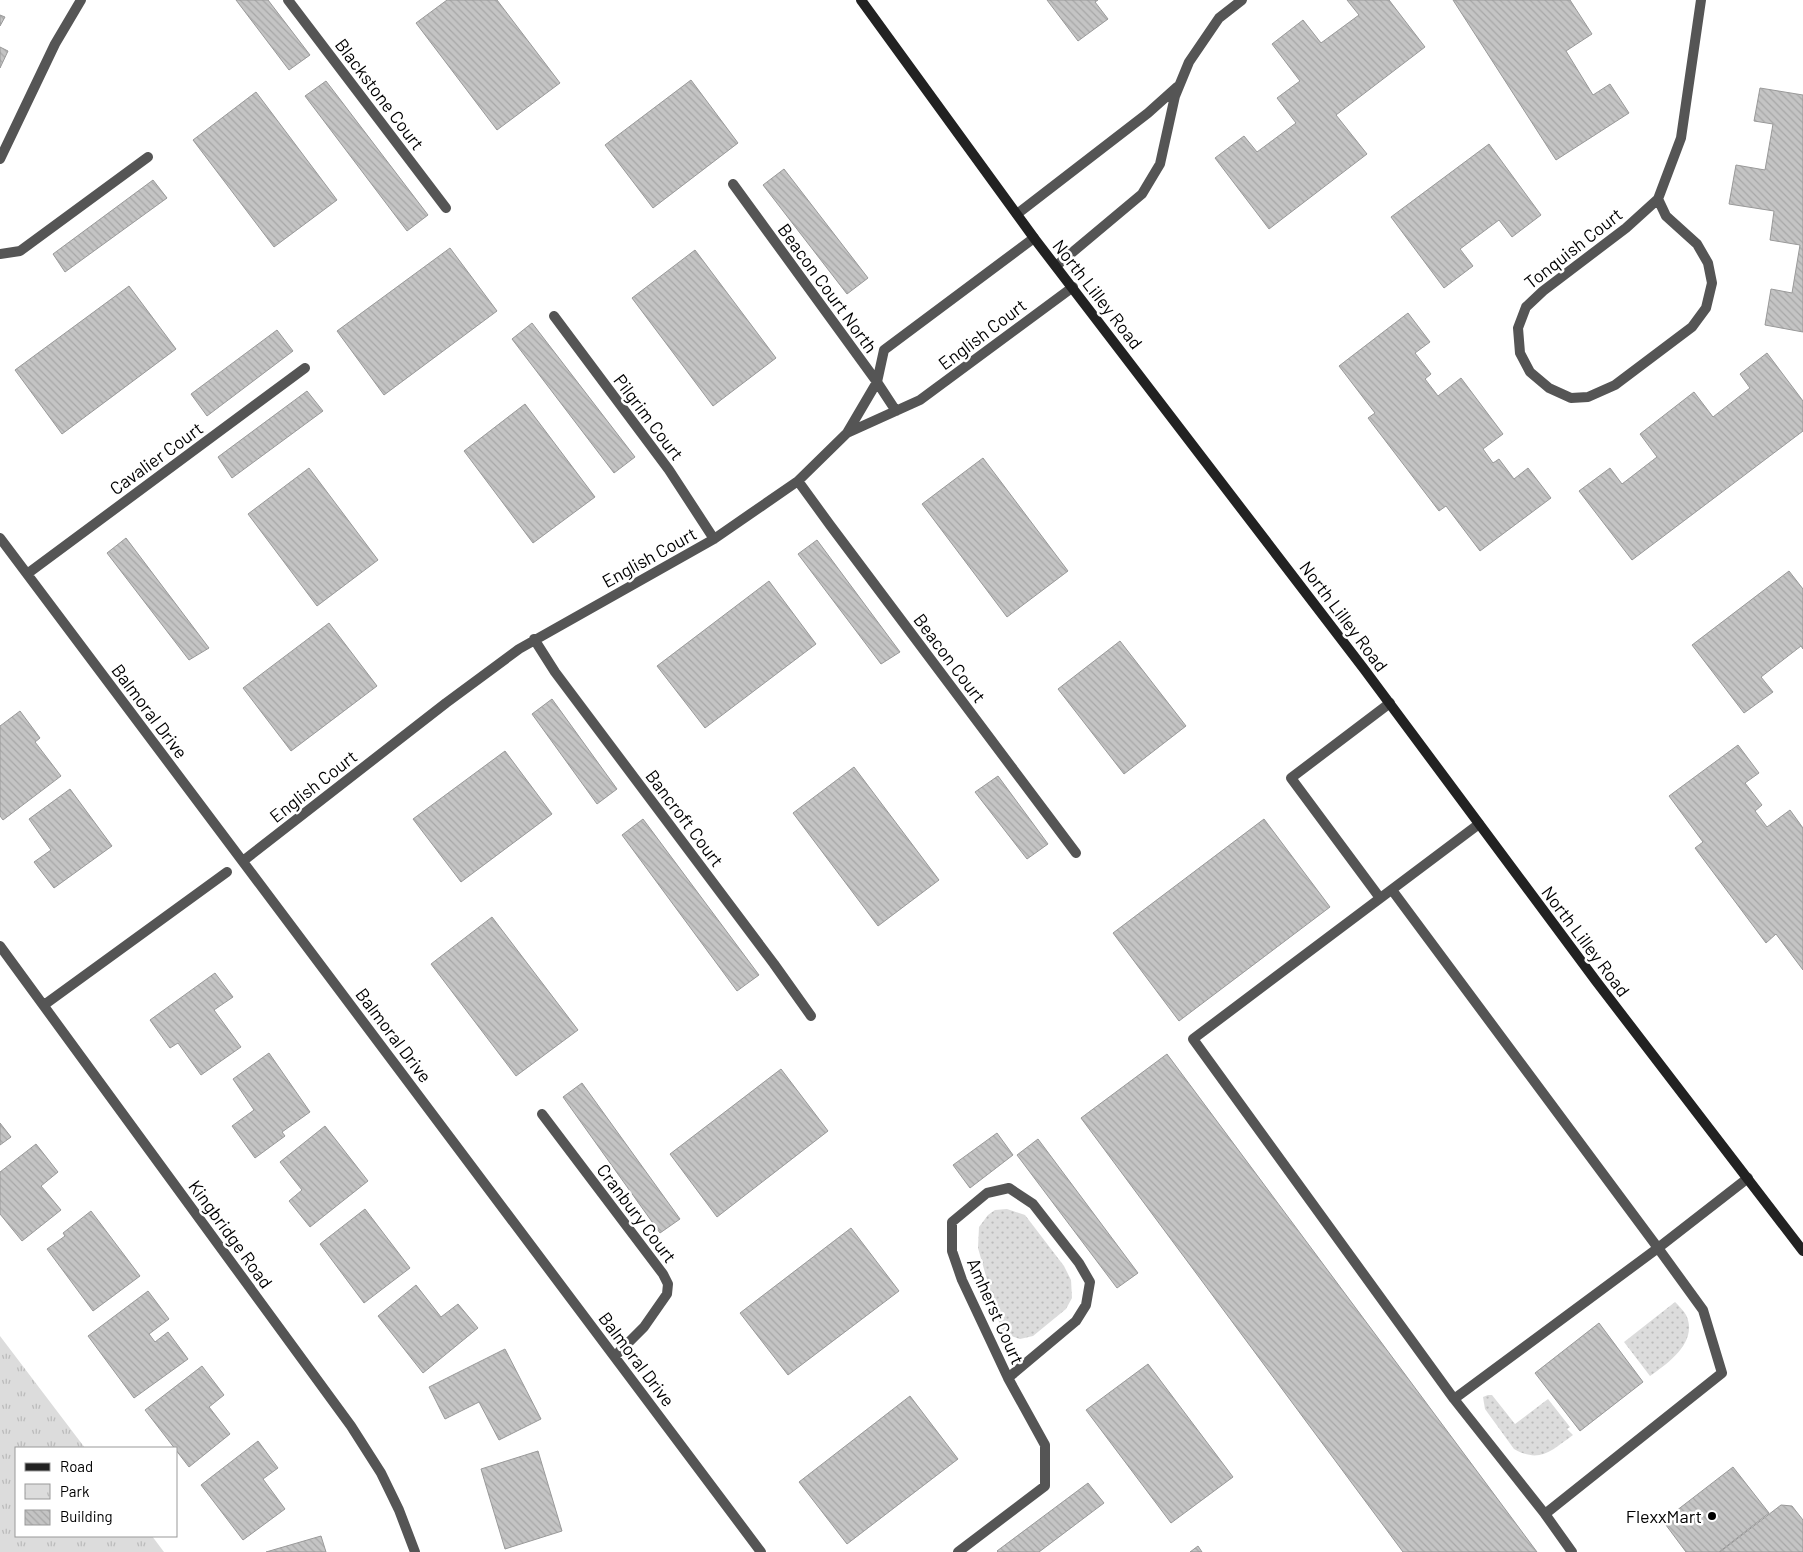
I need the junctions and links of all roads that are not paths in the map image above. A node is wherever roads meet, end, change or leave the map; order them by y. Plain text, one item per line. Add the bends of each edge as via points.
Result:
1 (81, 0) edge
2 (288, 0) edge
3 (860, 0) edge
4 (1242, 0) edge
5 (1700, 0) edge
6 (1180, 85) junction
7 (148, 157) dead end
8 (0, 159) edge
9 (733, 184) dead end
10 (1658, 199) junction
11 (446, 208) dead end
12 (1017, 214) junction
13 (1034, 238) junction
14 (0, 254) edge
15 (1056, 266) junction
16 (1073, 287) junction
17 (554, 316) dead end
18 (305, 368) dead end
19 (877, 382) junction
20 (896, 411) junction
21 (848, 433) junction
22 (798, 480) junction
23 (0, 538) edge
24 (714, 539) junction
25 (27, 574) junction
26 (534, 639) junction
27 (1390, 703) junction
28 (1479, 824) junction
29 (1076, 853) dead end
30 (243, 861) junction
31 (227, 872) dead end
32 (1392, 890) junction
33 (1380, 898) junction
34 (0, 946) edge
35 (44, 1005) junction
36 (811, 1016) dead end
37 (542, 1114) dead end
38 (1748, 1178) junction
39 (1658, 1248) junction
40 (1803, 1251) edge
41 (615, 1356) junction
42 (1008, 1378) junction
43 (1454, 1399) junction
44 (1545, 1514) junction
45 (415, 1552) edge
46 (760, 1552) edge
47 (958, 1552) edge
48 (1572, 1552) edge

1 - 8 street via 55,44
2 - 11 street, Blackstone Court
3 - 12 street, North Lilley Road
4 - 6 street via 1219,18 1189,62
5 - 10 street, Tonquish Court via 1681,138
6 - 12 street
6 - 15 street via 1160,164 1142,194
7 - 14 street via 20,251
9 - 19 street, Beacon Court North
10 - 10 street, Tonquish Court via 1526,307 1518,328 1520,352 1530,372 1549,388 1571,398 1588,397 1615,385 1692,328 1706,308 1712,283 1708,263 1696,244 1666,216
12 - 13 street, North Lilley Road
13 - 15 street, North Lilley Road
13 - 19 street via 884,350
15 - 16 street, North Lilley Road
16 - 20 street, English Court via 920,400
16 - 27 street, North Lilley Road
17 - 24 street, Pilgrim Court via 669,470
18 - 25 street, Cavalier Court
19 - 20 street, Beacon Court North
19 - 21 street
20 - 21 street, English Court
21 - 22 street, English Court
22 - 24 street, English Court
22 - 29 street, Beacon Court
23 - 25 street, Balmoral Drive
24 - 26 street, English Court
25 - 30 street, Balmoral Drive
26 - 30 street, English Court
26 - 36 street, Bancroft Court via 560,679
27 - 28 street, North Lilley Road
27 - 33 street via 1291,778
28 - 32 street
28 - 38 street, North Lilley Road
30 - 41 street, Balmoral Drive
31 - 35 street
32 - 33 street
32 - 39 street
33 - 43 street via 1193,1039
34 - 35 street, Kingbridge Road
35 - 45 street, Kingbridge Road via 351,1426 381,1473
37 - 41 street, Cranbury Court via 668,1284 667,1294 644,1327
38 - 39 street
38 - 40 street, North Lilley Road
39 - 43 street
39 - 44 street via 1703,1310 1722,1373
41 - 46 street, Balmoral Drive
42 - 42 street, Amherst Court via 962,1280 952,1251 952,1222 987,1194 1009,1188 1033,1204 1090,1282 1086,1305 1076,1321
42 - 47 street, Amherst Court via 1045,1445 1045,1486
43 - 44 street
44 - 48 street

